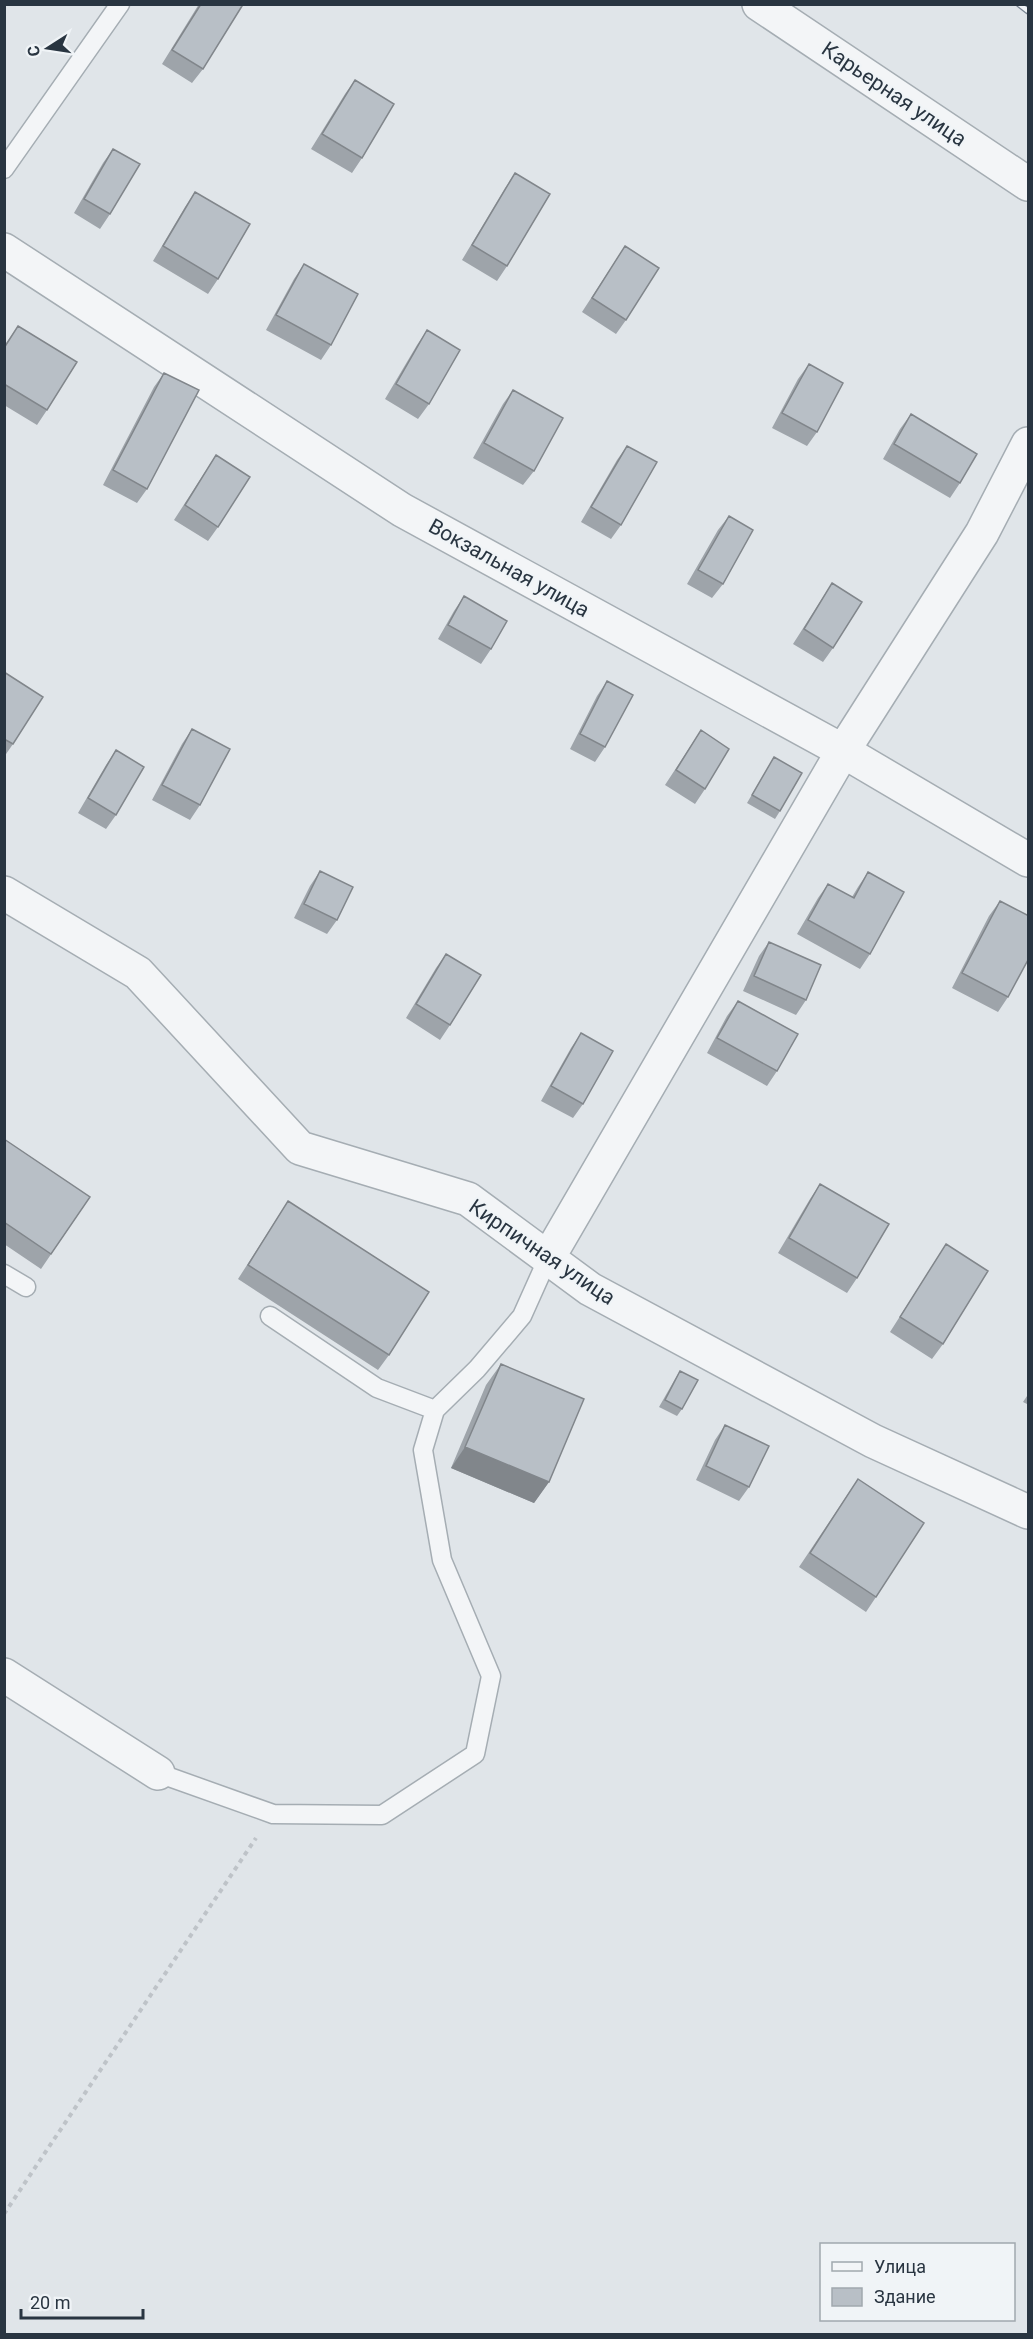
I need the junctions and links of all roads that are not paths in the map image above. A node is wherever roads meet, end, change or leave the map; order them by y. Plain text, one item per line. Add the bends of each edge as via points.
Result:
1 (120, 4) edge
2 (759, 4) edge
3 (4, 168) edge
4 (1029, 184) edge
5 (4, 250) edge
6 (1029, 444) edge
7 (843, 751) junction
8 (1029, 860) edge
9 (4, 893) edge
10 (548, 1258) junction
11 (4, 1274) edge
12 (26, 1287) dead end
13 (270, 1316) dead end
14 (435, 1410) junction
15 (1029, 1512) edge
16 (4, 1675) edge
17 (158, 1773) joint

1 - 3 lane
2 - 4 street, Карьерная улица
5 - 7 street, Вокзальная улица via 402,510
6 - 7 street via 982,533
7 - 8 street, Вокзальная улица
7 - 10 street
9 - 10 street, Кирпичная улица via 138,973 300,1148 468,1199
10 - 14 lane via 522,1316
10 - 15 street, Кирпичная улица via 590,1288 873,1441
11 - 12 lane
13 - 14 lane via 377,1388
14 - 17 lane via 423,1450 442,1560 491,1676 475,1754 382,1815 273,1814
16 - 17 street

